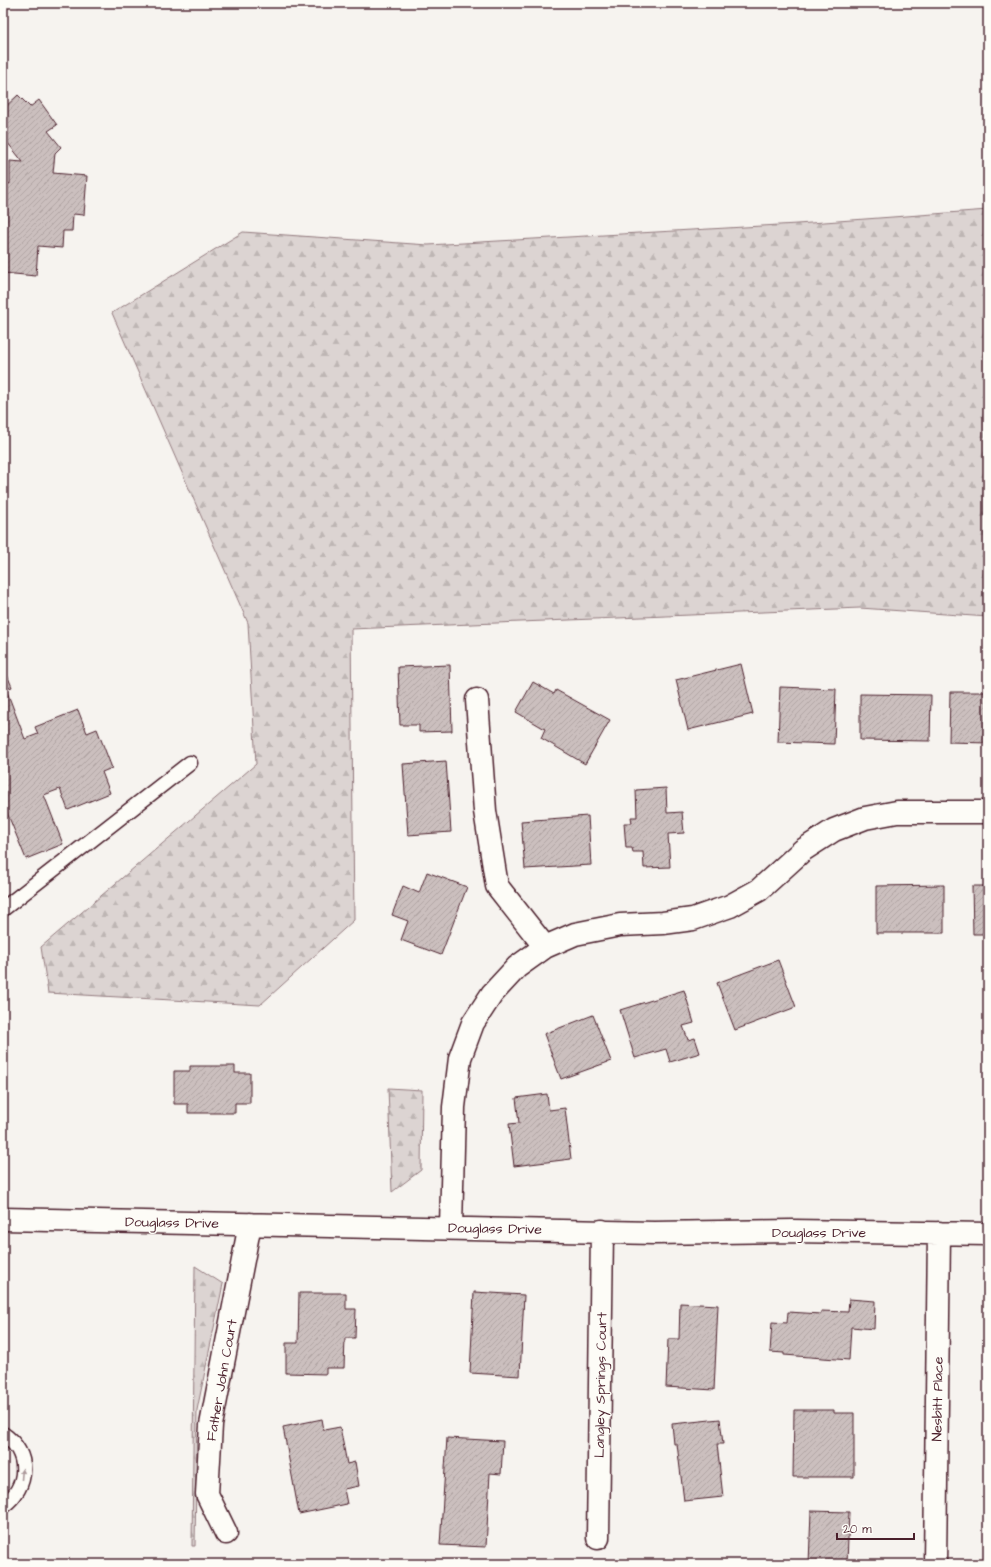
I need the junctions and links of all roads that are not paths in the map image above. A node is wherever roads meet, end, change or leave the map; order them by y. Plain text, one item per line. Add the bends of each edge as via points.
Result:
1 (477, 700) dead end
2 (190, 763) dead end
3 (988, 812) edge
4 (3, 909) edge
5 (545, 947) junction
6 (3, 1219) edge
7 (250, 1224) junction
8 (451, 1227) junction
9 (602, 1231) junction
10 (939, 1233) junction
11 (988, 1234) edge
12 (3, 1434) edge
13 (3, 1506) edge
14 (226, 1533) dead end
15 (598, 1538) dead end
16 (935, 1564) edge

1 - 5 street via 485,811 497,886
2 - 4 lane
3 - 5 street via 897,812 865,818 834,830 803,850 759,890 730,906 693,919 620,925 575,934
5 - 8 street via 517,967 492,994 473,1023 460,1058 454,1107
6 - 7 street, Douglass Drive
7 - 8 street, Douglass Drive
7 - 14 street, Father John Court via 212,1425 207,1494
8 - 9 street, Douglass Drive
9 - 10 street, Douglass Drive
9 - 15 street, Langley Springs Court
10 - 11 street, Douglass Drive
10 - 16 street, Nesbitt Place
13 -> 12 lane via 18,1492 24,1471 21,1456 10,1439

